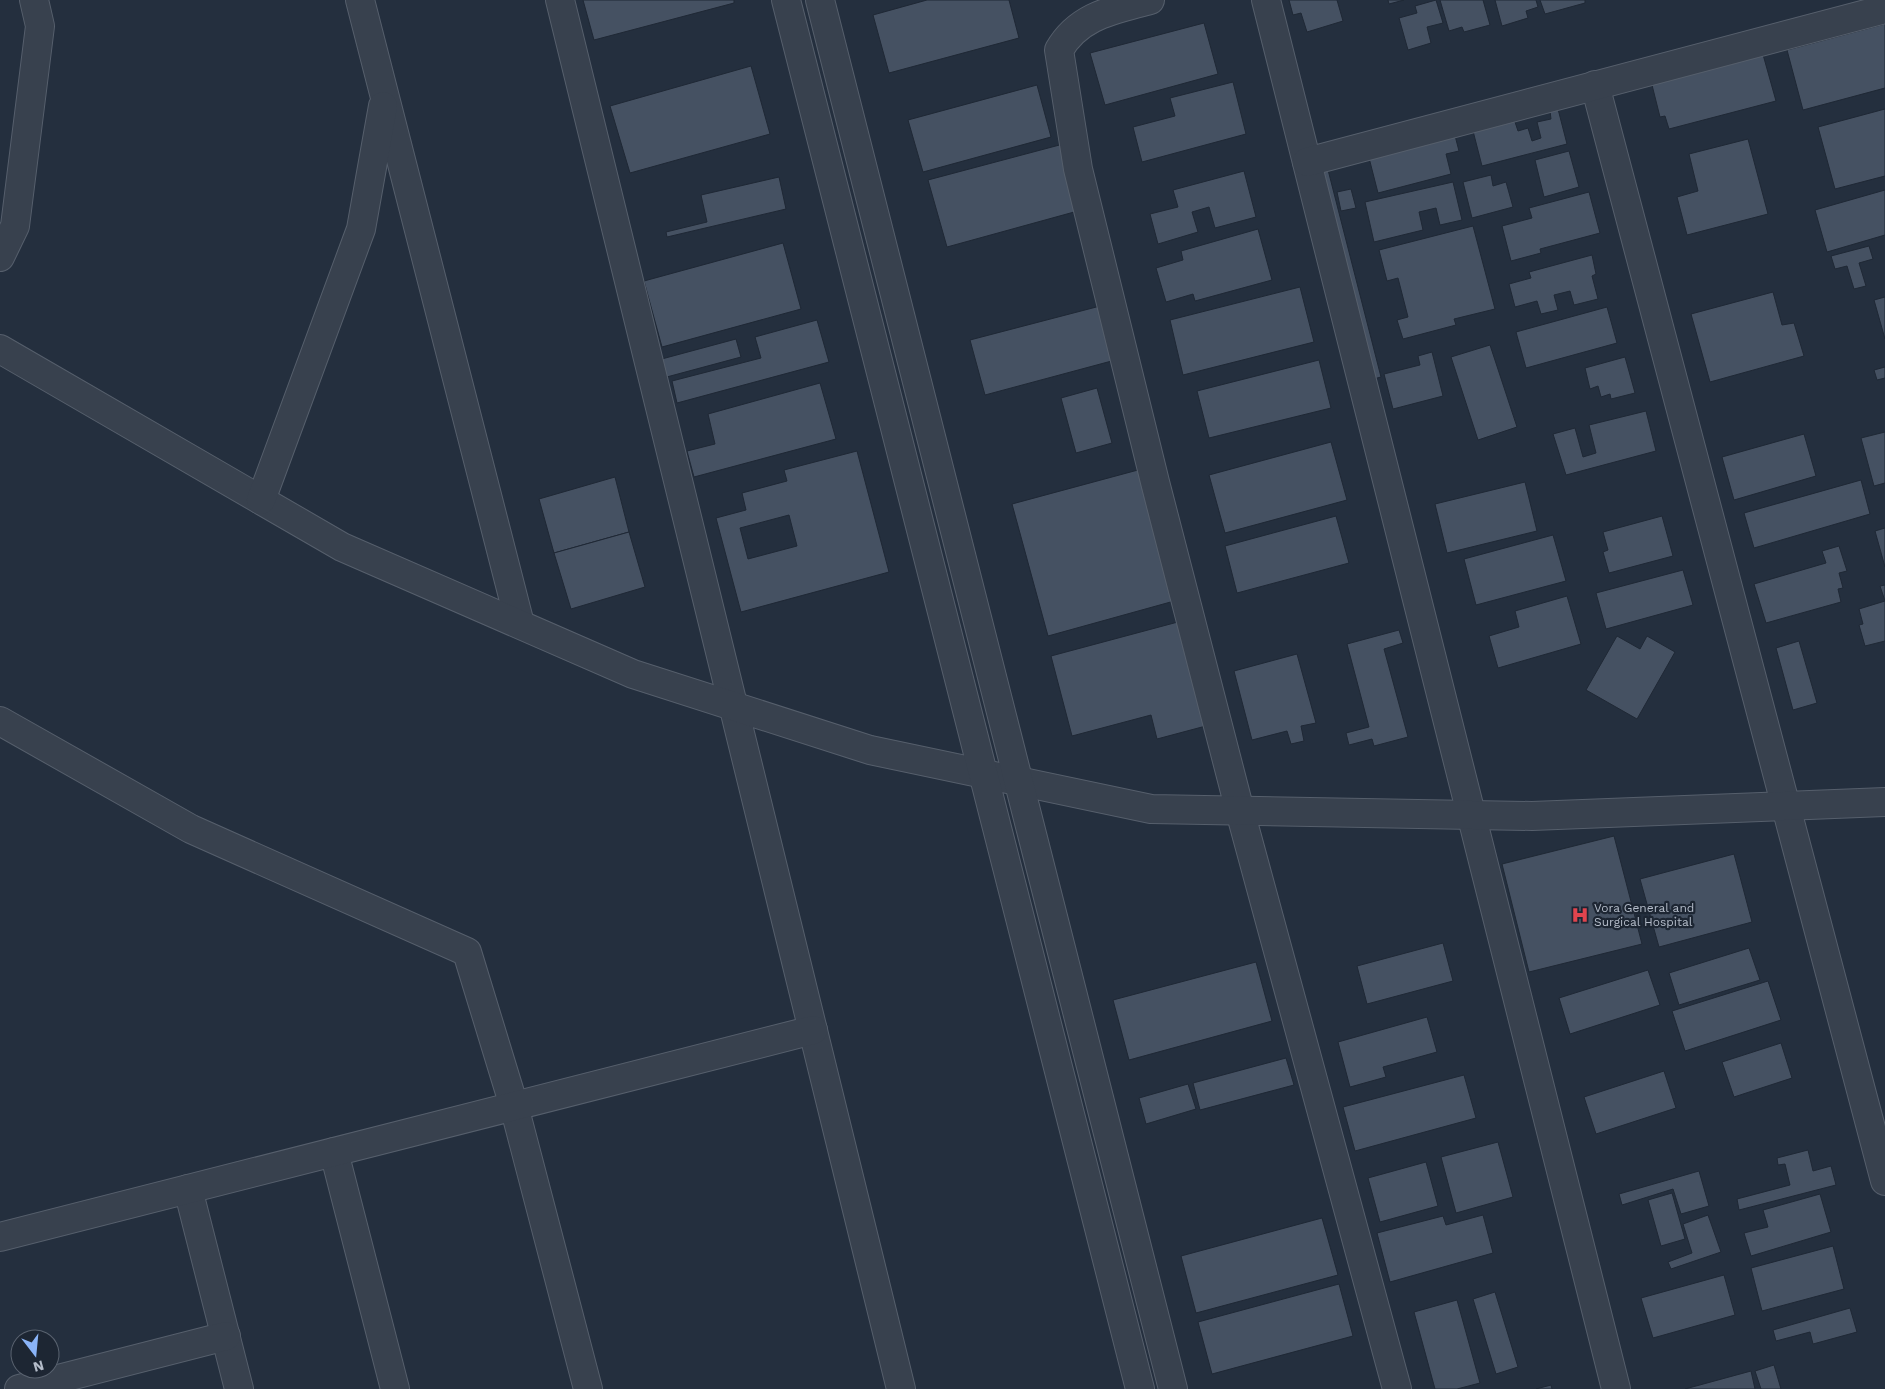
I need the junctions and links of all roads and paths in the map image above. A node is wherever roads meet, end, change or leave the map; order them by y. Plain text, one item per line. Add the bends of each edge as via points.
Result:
1 (34, 0) edge
2 (360, 0) edge
3 (560, 0) edge
4 (786, 0) edge
5 (820, 0) edge
6 (1150, 0) edge
7 (1266, 0) edge
8 (1885, 9) edge
9 (1595, 85) junction
10 (385, 97) junction
11 (1307, 162) junction
12 (0, 257) edge
13 (0, 349) edge
14 (261, 500) junction
15 (520, 624) junction
16 (733, 706) junction
17 (0, 721) edge
18 (982, 773) junction
19 (1018, 781) junction
20 (1885, 802) edge
21 (1787, 806) junction
22 (1240, 811) junction
23 (1471, 814) junction
24 (813, 1030) junction
25 (514, 1106) junction
26 (334, 1152) junction
27 (1885, 1181) edge
28 (188, 1189) junction
29 (0, 1237) edge
30 (226, 1336) junction
31 (19, 1389) edge
32 (239, 1389) edge
33 (395, 1389) edge
34 (588, 1389) edge
35 (901, 1389) edge
36 (1140, 1389) edge
37 (1173, 1389) edge
38 (1397, 1389) edge
39 (1616, 1389) edge

1 - 12 street via 40,26 15,226
2 - 10 street
3 - 16 street
4 - 18 street
5 - 19 street
6 - 22 street via 1096,15 1068,36 1059,50 1080,178
7 - 11 street
8 - 9 street
9 - 11 street
9 - 21 street
10 - 14 street via 361,230
10 - 15 street
11 - 23 street
13 - 14 street
14 - 15 street via 342,547
15 - 16 street via 633,674
16 - 18 street via 870,750
16 - 24 street
17 - 25 street via 191,829 467,952
18 - 19 street
18 - 36 street
19 - 22 street via 1151,809
19 - 37 street
20 - 21 street
21 - 23 street via 1532,816
21 - 27 street
22 - 23 street
22 - 38 street
23 - 39 street
24 - 25 street
24 - 35 street
25 - 26 street
25 - 34 street
26 - 28 street
26 - 33 street
28 - 29 street
28 - 30 street
30 - 31 street
30 - 32 street

